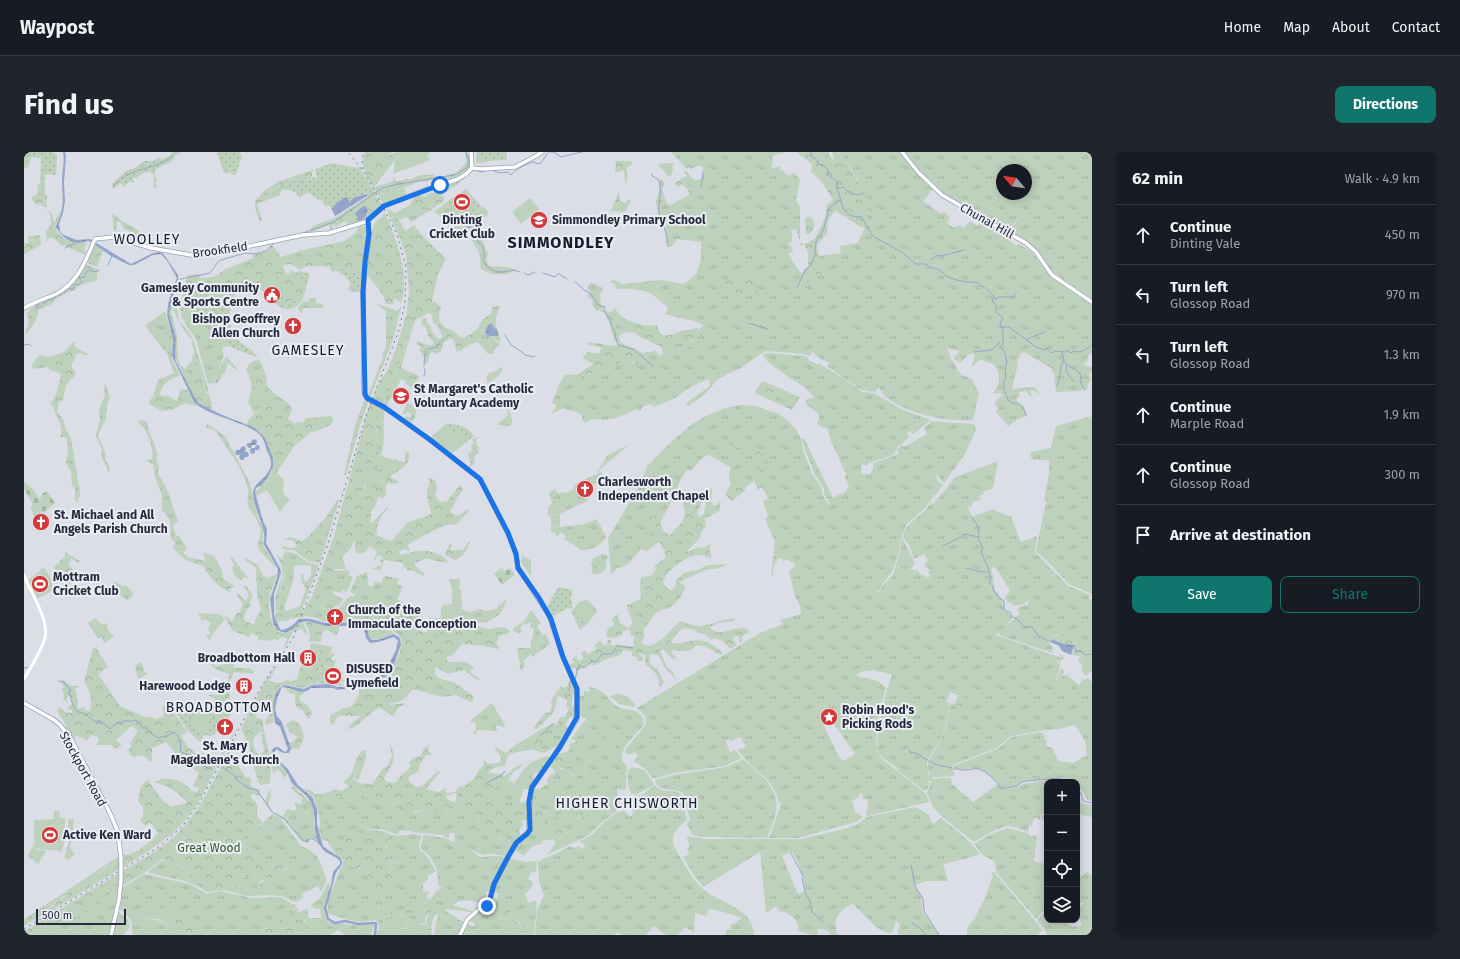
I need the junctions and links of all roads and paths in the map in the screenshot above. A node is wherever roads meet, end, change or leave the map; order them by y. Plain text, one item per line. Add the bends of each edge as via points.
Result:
1 (471, 152) edge
2 (542, 152) edge
3 (902, 152) edge
4 (472, 168) junction
5 (368, 220) junction
6 (1092, 302) edge
7 (24, 308) edge
8 (24, 575) edge
9 (24, 680) edge
10 (24, 704) edge
11 (78, 753) junction
12 (109, 814) junction
13 (117, 833) junction
14 (111, 935) edge
15 (460, 935) edge

1 - 4 main road
2 - 4 main road via 515,167
3 - 6 main road, Chunal Hill via 911,165 938,192 1026,243 1036,252 1052,275
4 - 5 main road via 453,181 384,206
5 - 7 main road, Brookfield via 329,234 303,235 210,254 187,255 114,237 94,241 80,272 73,281 60,292
5 - 15 main road, bridge via 363,292 366,397 429,439 480,479 504,525 516,554 518,568 551,619 577,690 577,719 532,787 529,801 530,830 516,843 508,857 494,884 488,906 478,910 467,920
8 - 9 main road via 46,628 42,646
10 - 11 main road, Stockport Road via 59,726
10 - 11 main road, Stockport Road via 60,725 74,743
11 - 12 main road, Stockport Road
11 - 12 main road, Stockport Road
12 - 13 main road, Stockport Road
12 - 13 main road, Stockport Road
13 - 14 main road, Stockport Road, bridge via 120,844 121,880

